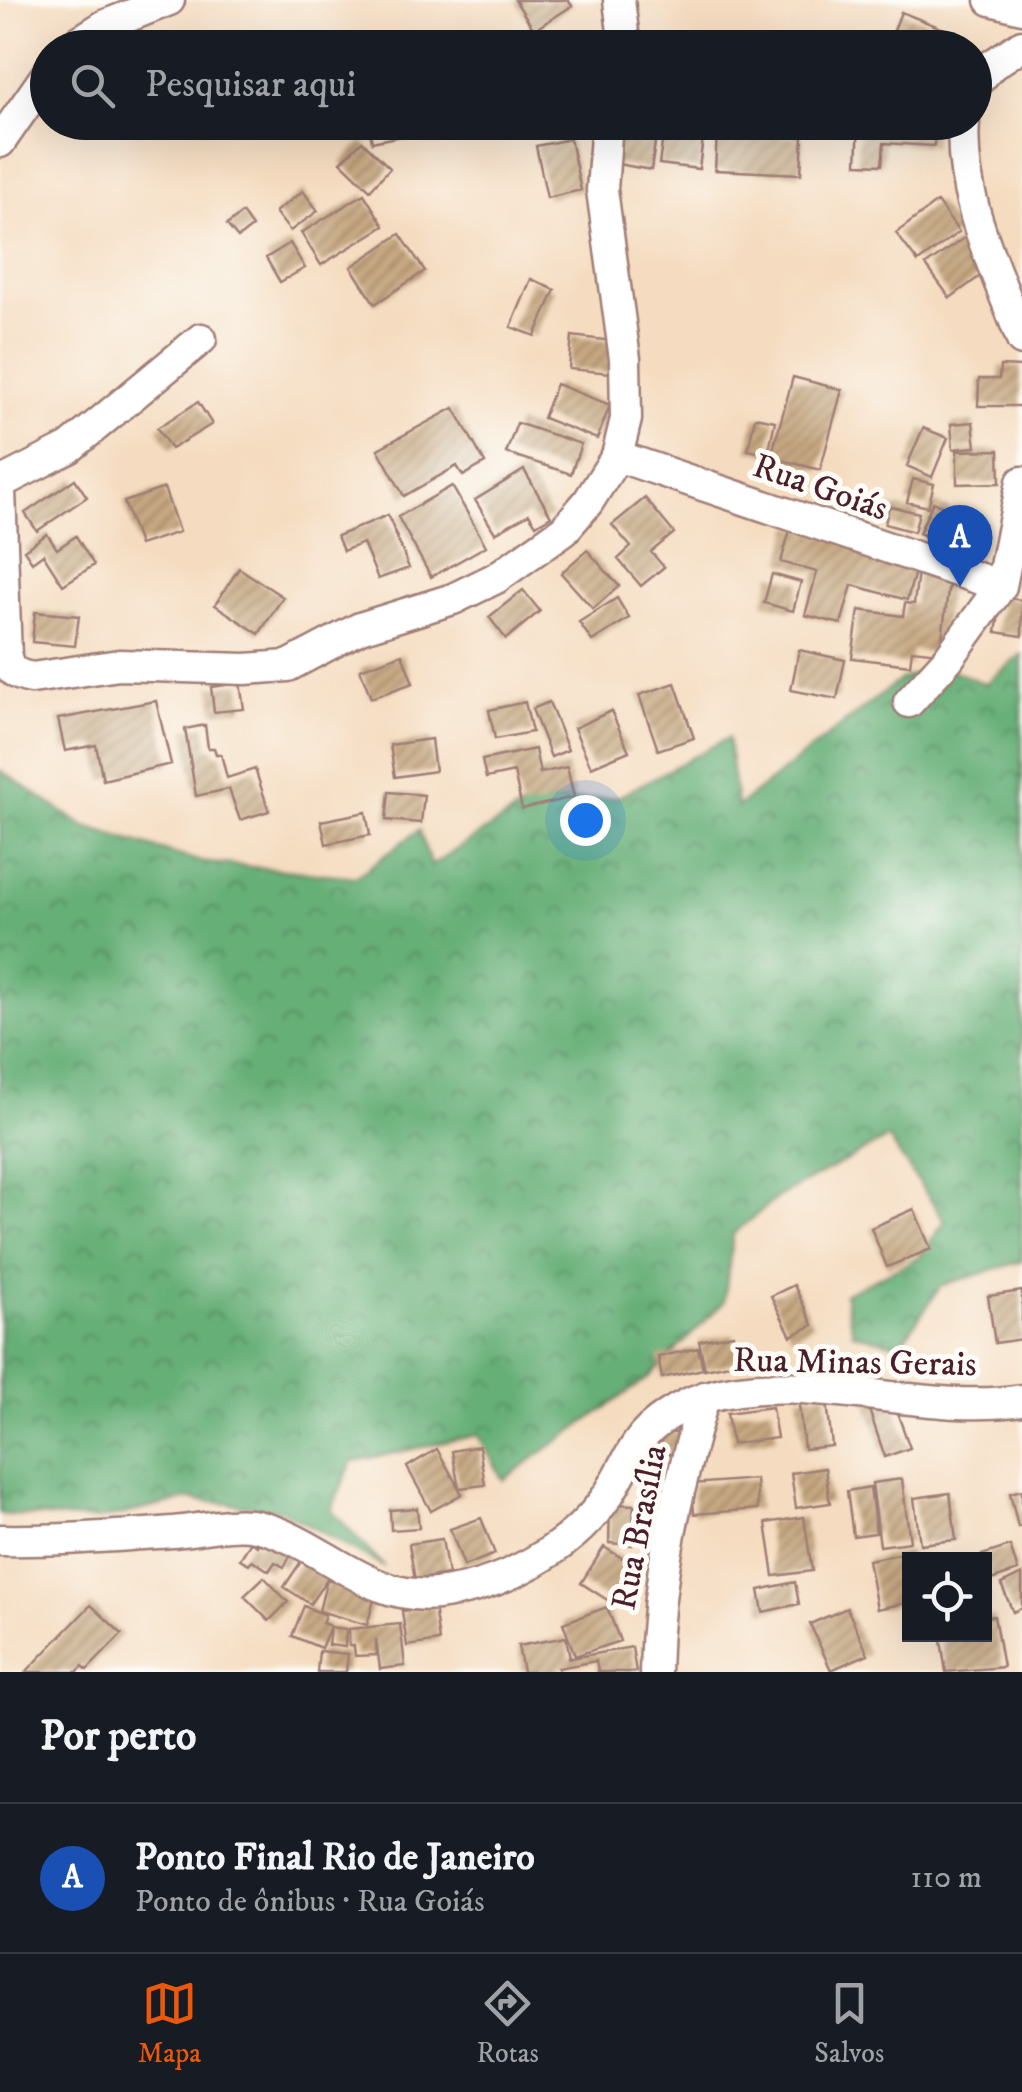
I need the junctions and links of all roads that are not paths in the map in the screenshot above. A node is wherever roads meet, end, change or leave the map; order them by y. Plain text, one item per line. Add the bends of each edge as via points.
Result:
1 (169, 0) edge
2 (619, 0) edge
3 (990, 0) edge
4 (1022, 8) edge
5 (98, 30) edge
6 (623, 30) edge
7 (1022, 45) edge
8 (992, 64) edge
9 (30, 99) edge
10 (606, 140) edge
11 (963, 140) edge
12 (0, 142) edge
13 (201, 339) dead end
14 (1022, 340) edge
15 (617, 456) junction
16 (1022, 482) edge
17 (0, 486) edge
18 (1001, 586) junction
19 (909, 702) dead end
20 (704, 1397) junction
21 (1022, 1400) edge
22 (0, 1540) edge
23 (655, 1672) edge

1 - 5 street
2 - 6 street
3 - 4 street
7 - 8 street
9 - 12 street
10 - 15 street via 602,190 626,360 626,419
11 - 14 street via 972,205
13 - 17 street via 69,448
15 - 17 street via 564,530 496,578 360,628 288,666 245,669 119,665 19,676 6,657
15 - 18 street, Rua Goiás
16 - 18 street
18 - 19 street
20 - 21 street, Rua Minas Gerais via 752,1388
20 - 22 street, Rua Minas Gerais via 640,1439 606,1498 551,1552 490,1584 434,1595 390,1590 296,1538 252,1525
20 - 23 street, Rua Brasília via 667,1538

